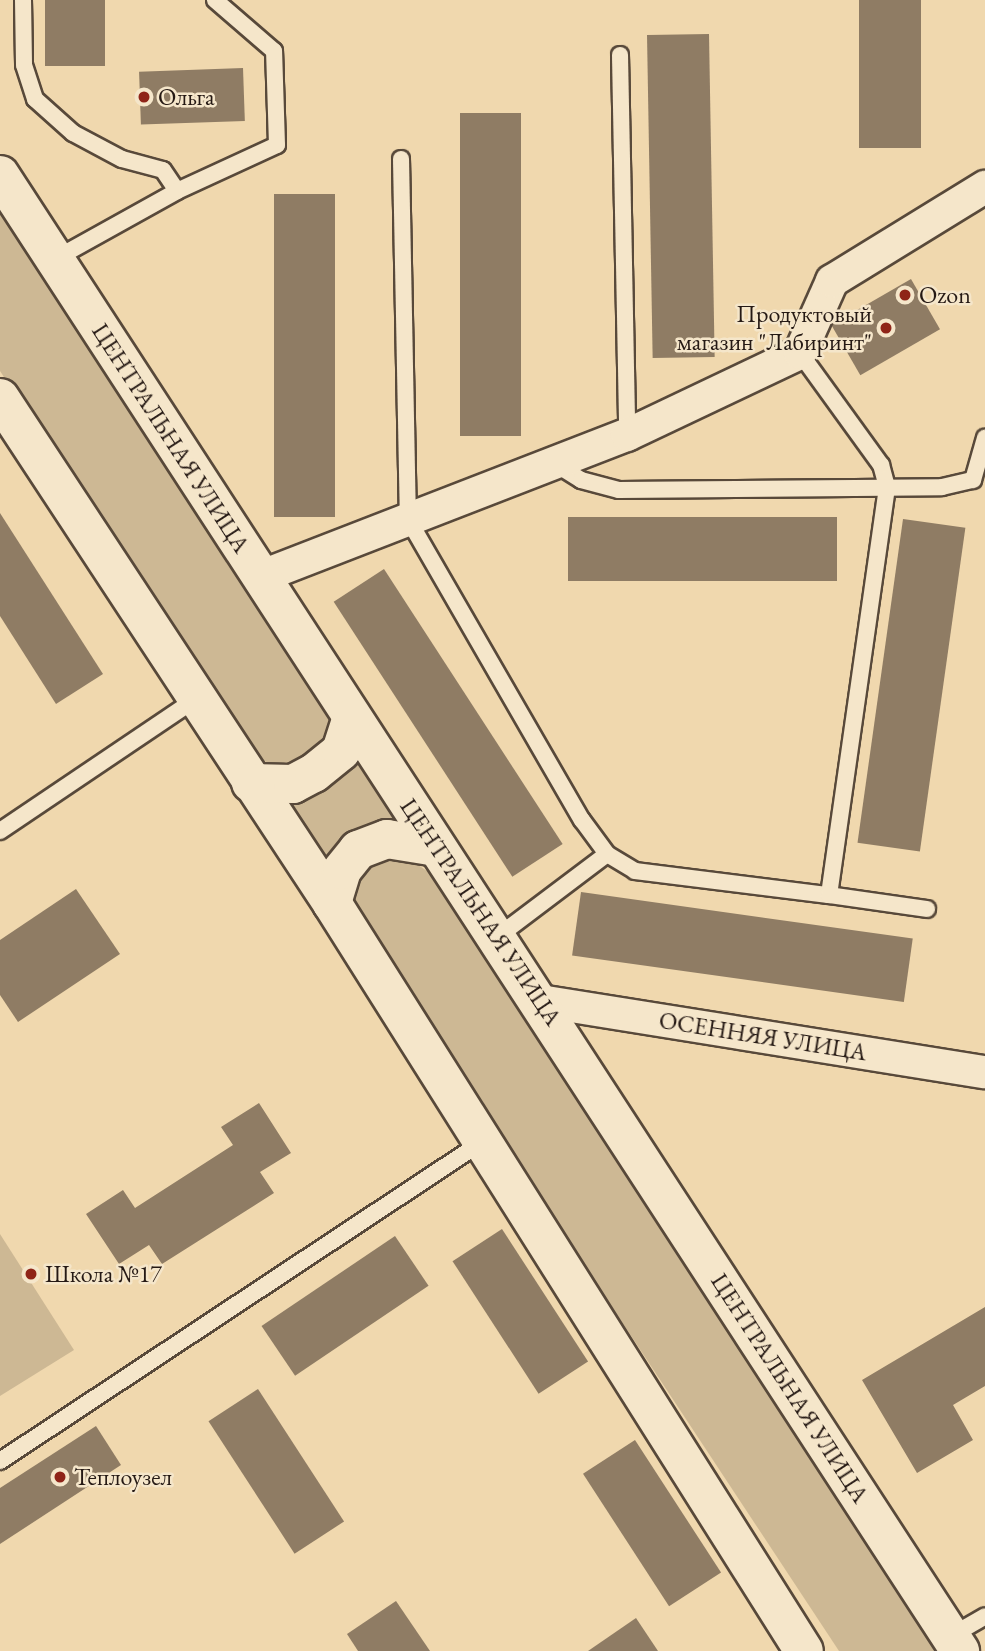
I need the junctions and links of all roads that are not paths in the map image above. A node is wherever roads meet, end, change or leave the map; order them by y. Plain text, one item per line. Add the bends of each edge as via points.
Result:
1 (23, 0) edge
2 (215, 0) edge
3 (620, 55) dead end
4 (401, 159) dead end
5 (0, 175) edge
6 (985, 187) edge
7 (177, 191) junction
8 (55, 259) junction
9 (800, 353) junction
10 (0, 398) edge
11 (627, 435) junction
12 (985, 438) edge
13 (554, 463) junction
14 (887, 487) junction
15 (408, 519) junction
16 (260, 577) junction
17 (195, 699) junction
18 (352, 718) junction
19 (251, 783) junction
20 (0, 831) edge
21 (436, 847) junction
22 (607, 854) junction
23 (829, 895) junction
24 (332, 904) junction
25 (927, 909) dead end
26 (497, 937) junction
27 (540, 1001) junction
28 (985, 1072) edge
29 (482, 1142) junction
30 (0, 1461) edge
31 (985, 1616) edge
32 (955, 1644) edge
33 (804, 1651) edge

1 - 7 lane via 24,65 35,99 73,133 122,159 163,170
2 - 7 lane via 274,51 277,145
3 - 11 lane
4 - 15 lane
5 - 8 street, ЦЕНТРАЛЬНАЯ УЛИЦА
6 - 9 street via 832,281
7 - 8 lane
8 - 16 street, ЦЕНТРАЛЬНАЯ УЛИЦА
9 - 11 street
9 - 14 lane via 881,464
10 - 17 street
11 - 13 street
12 - 14 lane via 973,480 942,487
13 - 14 lane via 582,480 619,490
13 - 15 street
14 - 23 lane
15 - 16 street
15 - 22 lane via 582,820
16 - 18 street, ЦЕНТРАЛЬНАЯ УЛИЦА
17 - 19 street
17 - 20 lane
18 - 19 street via 341,751 314,773 293,785
18 - 21 street, ЦЕНТРАЛЬНАЯ УЛИЦА
19 - 24 street
21 - 24 street via 387,839 358,850 342,870
21 - 26 street, ЦЕНТРАЛЬНАЯ УЛИЦА
22 - 23 lane via 635,871
22 - 26 lane
23 - 25 lane
24 - 29 street
26 - 27 street, ЦЕНТРАЛЬНАЯ УЛИЦА
27 - 28 street, ОСЕННЯЯ УЛИЦА
27 - 32 street, ЦЕНТРАЛЬНАЯ УЛИЦА
29 - 30 lane
29 - 33 street
31 - 32 lane

